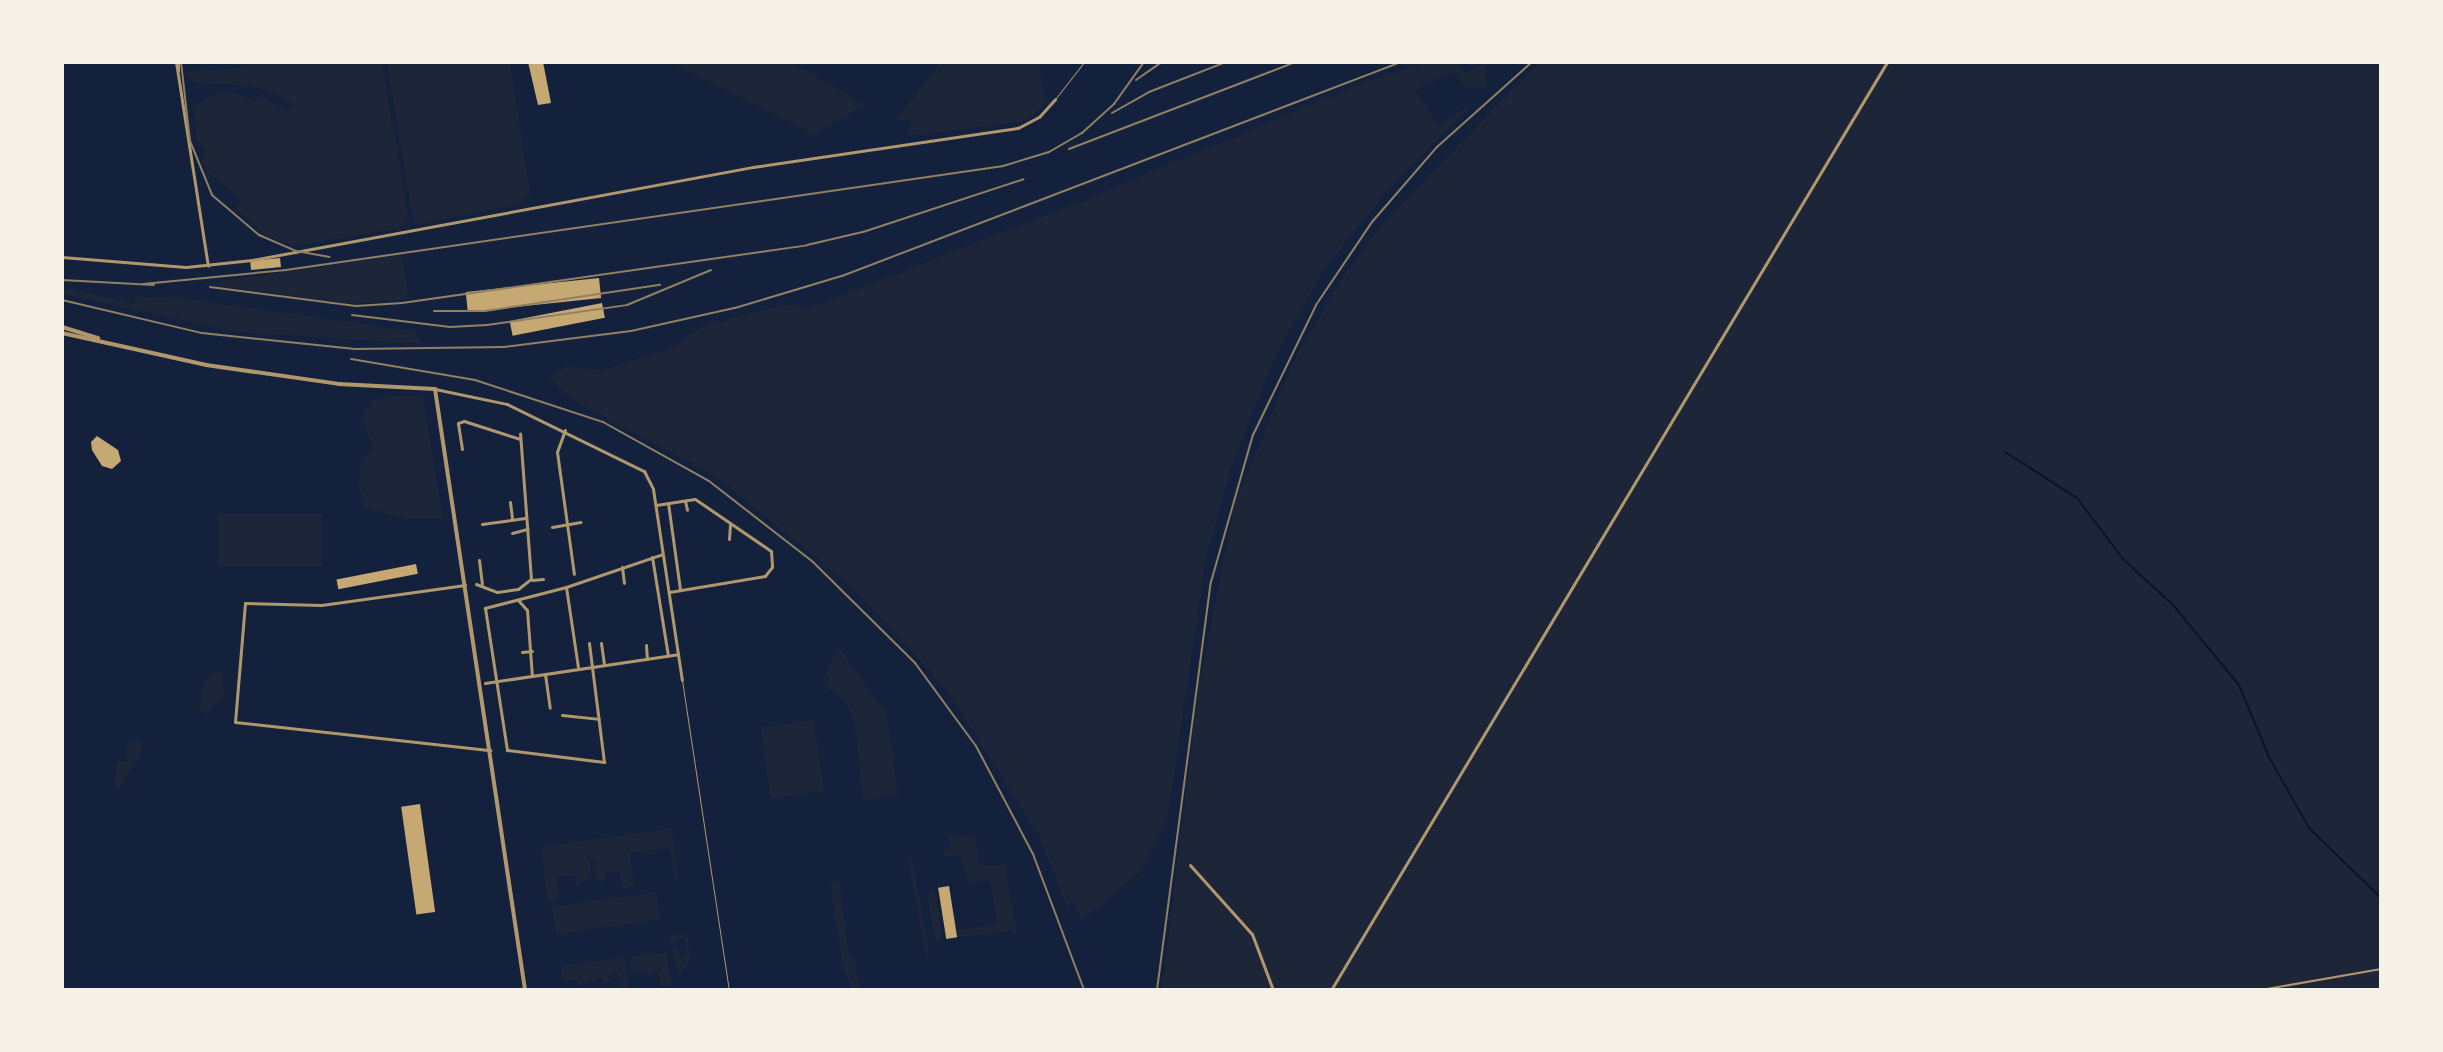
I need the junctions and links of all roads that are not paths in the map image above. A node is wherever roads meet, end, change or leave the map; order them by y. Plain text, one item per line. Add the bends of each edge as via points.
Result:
1 (177, 62) edge
2 (1084, 62) edge
3 (1887, 62) edge
4 (1055, 99) joint
5 (62, 257) edge
6 (208, 266) junction
7 (62, 330) edge
8 (435, 389) junction
9 (565, 430) junction
10 (462, 449) dead end
11 (685, 501) junction
12 (510, 502) dead end
13 (668, 503) junction
14 (656, 505) junction
15 (687, 510) dead end
16 (525, 518) junction
17 (512, 519) junction
18 (581, 522) dead end
19 (730, 523) junction
20 (482, 524) dead end
21 (567, 524) junction
22 (464, 527) dead end
23 (552, 527) dead end
24 (457, 528) junction
25 (527, 529) junction
26 (512, 533) dead end
27 (729, 539) dead end
28 (663, 554) junction
29 (652, 557) junction
30 (479, 560) dead end
31 (622, 567) junction
32 (574, 574) dead end
33 (531, 579) junction
34 (543, 579) dead end
35 (624, 583) dead end
36 (476, 584) dead end
37 (482, 584) junction
38 (465, 585) junction
39 (566, 587) junction
40 (680, 590) junction
41 (669, 592) junction
42 (517, 599) junction
43 (568, 603) junction
44 (561, 604) dead end
45 (589, 643) dead end
46 (601, 643) dead end
47 (646, 645) dead end
48 (532, 651) junction
49 (522, 652) dead end
50 (678, 654) junction
51 (668, 656) junction
52 (647, 659) junction
53 (604, 665) junction
54 (591, 666) junction
55 (578, 668) junction
56 (545, 674) junction
57 (532, 676) junction
58 (682, 680) joint
59 (497, 681) junction
60 (485, 683) dead end
61 (505, 700) dead end
62 (499, 701) junction
63 (550, 708) dead end
64 (507, 714) dead end
65 (501, 715) junction
66 (562, 715) dead end
67 (599, 719) junction
68 (490, 750) junction
69 (1190, 865) dead end
70 (2381, 969) edge
71 (525, 990) edge
72 (729, 990) edge
73 (1273, 990) edge
74 (1331, 990) edge
75 (2261, 990) edge

1 - 6 street
2 - 4 lane
3 - 74 street
4 - 6 street via 1039,117 1018,128 753,167
5 - 6 street
7 - 8 street via 206,365 339,384
8 - 9 street via 495,399
8 - 24 street
9 - 14 street via 639,465
9 - 21 street via 557,452
10 - 16 street via 458,423 464,421 520,436
11 - 13 street
11 - 15 street
11 - 19 street via 695,499
12 - 17 street
13 - 14 street
13 - 40 street
14 - 28 street
16 - 17 street
16 - 25 street
17 - 20 street
18 - 21 street
19 - 27 street
19 - 40 street via 771,551 772,567 765,576
21 - 23 street
21 - 32 street
22 - 24 street
24 - 38 street
25 - 26 street
25 - 33 street
28 - 29 street
28 - 41 street
29 - 31 street
29 - 51 street
30 - 37 street
31 - 35 street
31 - 39 street
33 - 34 street
33 - 37 street via 518,589 497,592
36 - 37 street
38 - 68 street
38 - 68 street via 321,605 245,603 235,722
39 - 42 street
39 - 43 street
40 - 41 street
41 - 50 street
42 - 48 street via 527,610
42 - 59 street via 485,608
43 - 44 street
43 - 55 street
45 - 54 street
46 - 53 street
47 - 52 street
48 - 49 street
48 - 57 street
50 - 51 street
50 - 58 street
51 - 52 street
52 - 53 street
53 - 54 street
54 - 55 street
54 - 67 street
55 - 56 street
56 - 57 street
56 - 63 street
57 - 59 street
58 - 72 lane
59 - 60 street
59 - 62 street
61 - 62 street
62 - 65 street
64 - 65 street
65 - 67 street via 507,750 604,762
66 - 67 street
68 - 71 street
69 - 73 street via 1252,934
70 - 75 street

